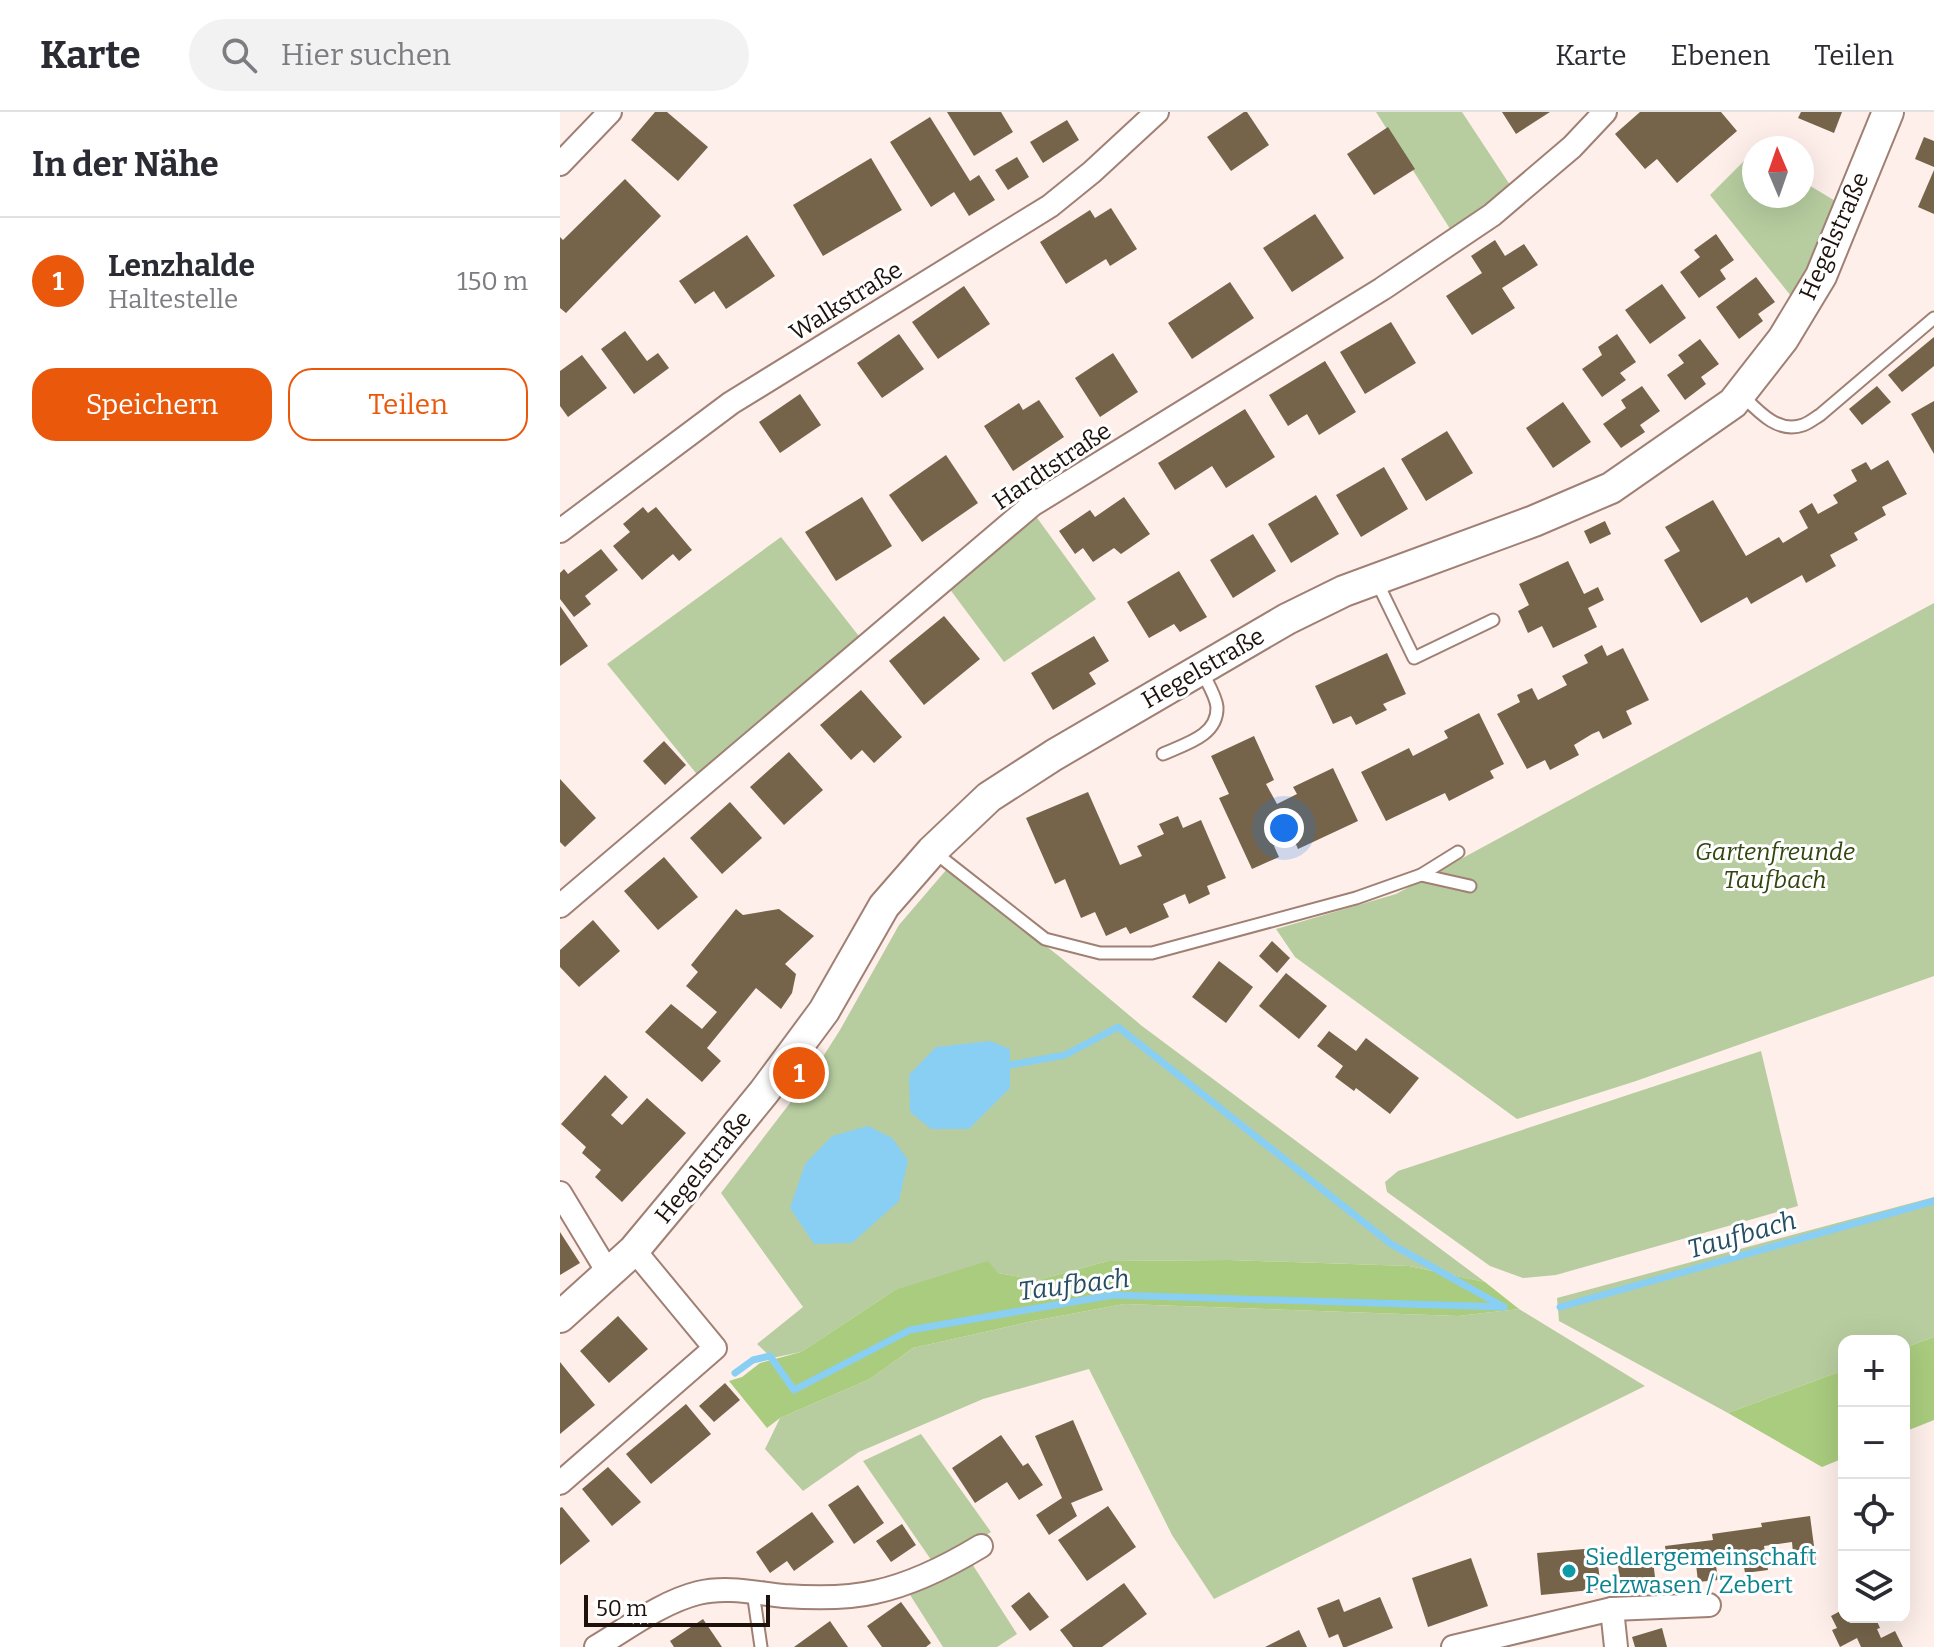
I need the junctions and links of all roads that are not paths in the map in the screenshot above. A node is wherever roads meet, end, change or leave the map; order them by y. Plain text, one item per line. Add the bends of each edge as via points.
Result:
1 (610, 112) edge
2 (1157, 112) edge
3 (1605, 112) edge
4 (1888, 112) edge
5 (560, 164) edge
6 (1934, 318) edge
7 (1741, 393) junction
8 (560, 531) edge
9 (1376, 579) junction
10 (1493, 620) dead end
11 (1201, 669) junction
12 (1163, 754) dead end
13 (932, 851) junction
14 (1458, 852) dead end
15 (1421, 875) junction
16 (1470, 886) dead end
17 (560, 906) edge
18 (560, 1193) edge
19 (634, 1250) junction
20 (609, 1274) junction
21 (560, 1317) edge
22 (560, 1483) edge
23 (981, 1546) dead end
24 (753, 1591) junction
25 (1709, 1605) dead end
26 (1612, 1609) junction
27 (596, 1647) edge
28 (761, 1647) edge
29 (1453, 1647) edge
30 (1616, 1647) edge

1 - 5 street
2 - 8 street, Walkstraße via 1050,206 731,403
3 - 17 street, Hardtstraße via 1492,215 1032,505
4 - 7 street, Hegelstraße via 1821,276 1783,339
6 - 7 lane via 1801,426 1784,426 1765,417
7 - 9 street, Hegelstraße via 1611,488
9 - 10 lane via 1414,658
9 - 11 street, Hegelstraße via 1287,619
11 - 12 lane via 1217,705 1215,723 1205,734
11 - 13 street, Hegelstraße via 989,797
13 - 15 lane via 1045,939 1100,953 1152,953
13 - 19 street, Hegelstraße via 884,906 824,1011 781,1069
14 - 15 lane
15 - 16 lane
18 - 20 street
19 - 20 street, Hegelstraße
19 - 22 street via 715,1348
20 - 21 street, Hegelstraße
23 - 24 street via 920,1578 875,1593 836,1597
24 - 27 street via 698,1593
24 - 28 lane
25 - 26 street
26 - 29 street
26 - 30 street

